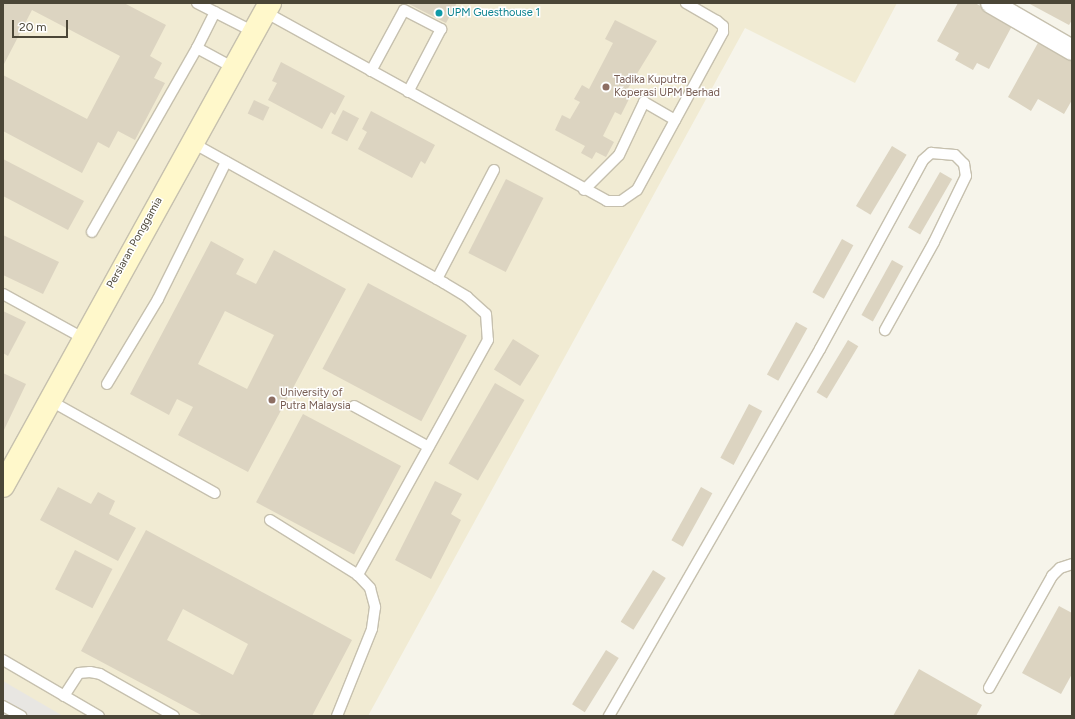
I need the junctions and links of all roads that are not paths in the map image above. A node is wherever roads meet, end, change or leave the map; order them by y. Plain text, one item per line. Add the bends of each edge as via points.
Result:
1 (197, 3) edge
2 (686, 3) edge
3 (991, 3) edge
4 (267, 8) edge
5 (215, 12) junction
6 (254, 32) junction
7 (197, 48) junction
8 (1072, 50) edge
9 (234, 68) junction
10 (371, 71) junction
11 (408, 92) junction
12 (675, 120) junction
13 (191, 142) junction
14 (226, 162) junction
15 (494, 170) dead end
16 (584, 190) junction
17 (92, 232) dead end
18 (437, 279) junction
19 (3, 294) edge
20 (885, 330) dead end
21 (83, 338) junction
22 (107, 384) dead end
23 (49, 400) junction
24 (354, 406) dead end
25 (429, 447) junction
26 (6, 473) edge
27 (215, 493) dead end
28 (270, 520) dead end
29 (1072, 564) edge
30 (358, 575) junction
31 (3, 660) edge
32 (989, 688) dead end
33 (64, 696) junction
34 (3, 706) edge
35 (21, 716) edge
36 (100, 716) edge
37 (174, 716) edge
38 (336, 716) edge
39 (610, 716) edge

1 - 5 lane
2 - 12 lane via 723,26
3 - 8 street
4 - 6 street, Persiaran Ponggamia
4 - 10 lane
5 - 6 lane
5 - 7 lane
6 - 9 street, Persiaran Ponggamia
7 - 9 lane
7 - 17 lane
9 - 13 street, Persiaran Ponggamia
10 - 11 lane
10 - 11 lane via 404,10 441,29
11 - 16 lane
12 - 16 lane via 632,195 621,201 607,201
12 - 16 lane via 644,102 619,155
13 - 14 lane
13 - 21 street, Persiaran Ponggamia
14 - 18 lane
14 - 22 lane via 158,299
15 - 18 lane
18 - 25 lane via 486,314 489,327 488,340
19 - 21 lane
20 - 39 lane via 934,242 966,176 964,164 955,155 931,154 923,160 820,349
21 - 23 street, Persiaran Ponggamia
23 - 26 street, Persiaran Ponggamia
23 - 27 lane
24 - 25 lane
25 - 30 lane
28 - 30 lane
29 - 32 lane via 1060,568 1052,576
30 - 38 lane via 370,588 375,607 370,635
31 - 33 lane
33 - 36 lane
33 - 37 lane via 79,673 90,672 100,674
34 - 35 lane

